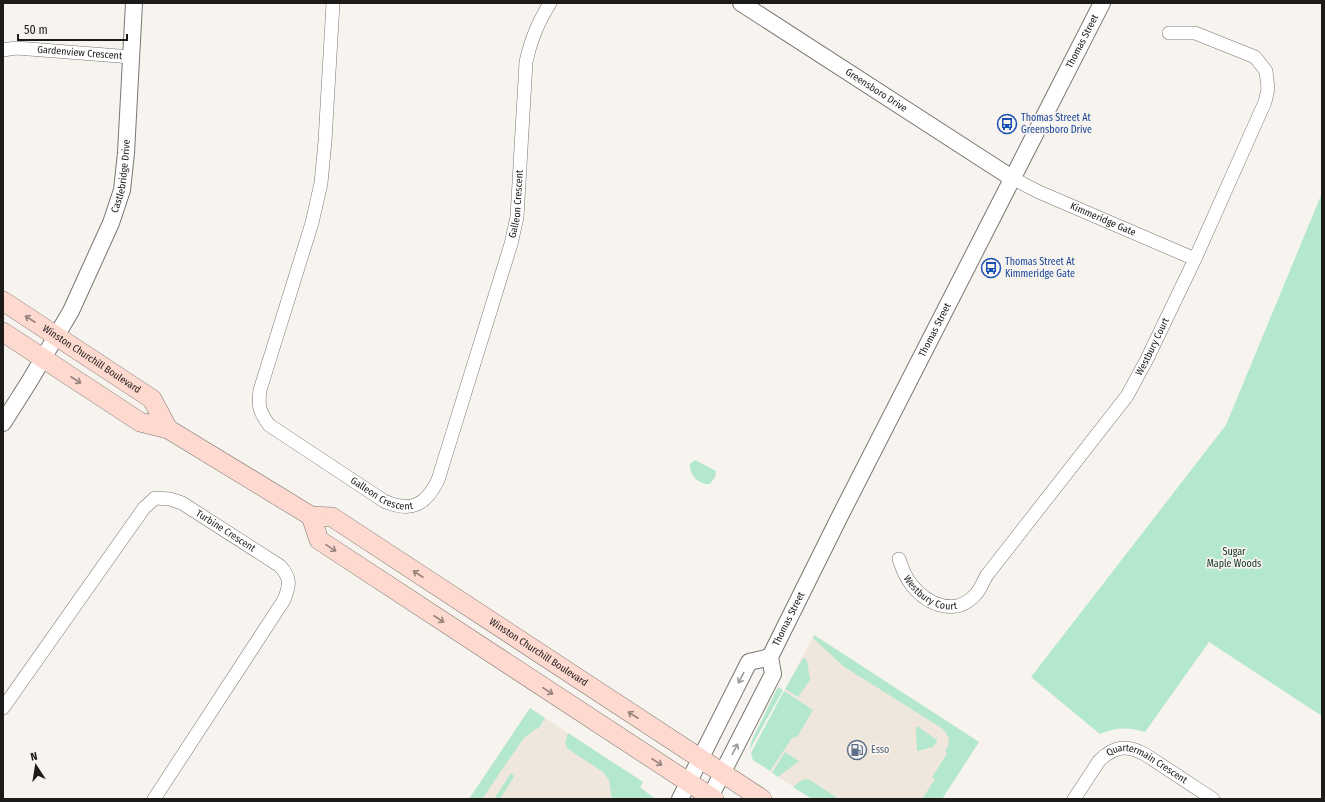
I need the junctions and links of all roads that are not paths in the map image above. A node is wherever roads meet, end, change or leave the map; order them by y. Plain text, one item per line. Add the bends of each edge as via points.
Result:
1 (134, 3) edge
2 (333, 3) edge
3 (550, 3) edge
4 (741, 3) edge
5 (1102, 3) edge
6 (1169, 33) dead end
7 (3, 50) edge
8 (132, 57) junction
9 (1012, 178) junction
10 (1195, 259) junction
11 (3, 301) edge
12 (3, 332) edge
13 (57, 336) junction
14 (44, 358) junction
15 (3, 423) edge
16 (168, 429) junction
17 (311, 516) junction
18 (899, 559) dead end
19 (770, 657) junction
20 (3, 708) edge
21 (700, 759) junction
22 (722, 773) junction
23 (684, 791) edge
24 (711, 798) edge
25 (154, 799) edge
26 (762, 799) edge
27 (1074, 799) edge
28 (1213, 799) edge

1 - 8 street, Castlebridge Drive
2 - 3 street, Galleon Crescent via 321,183 312,223 260,390 259,402 261,414 269,425 384,501 405,507 416,505 426,499 438,480 511,244 517,217 526,62 538,24
4 - 9 street, Greensboro Drive
5 - 9 street, Thomas Street
6 - 10 street, Westbury Court via 1195,33 1255,57 1266,71 1268,89 1265,102
7 - 8 street, Gardenview Crescent via 16,48
8 - 13 street, Castlebridge Drive via 122,190 111,223 72,311
9 - 10 street, Kimmeridge Gate
9 - 19 street, Thomas Street
10 - 18 street, Westbury Court via 1127,396 987,575 976,594 961,606 942,607 921,596 910,583
13 -> 11 main road, Winston Churchill Boulevard
12 - 14 main road, Winston Churchill Boulevard
13 - 14 street, Castlebridge Drive
13 - 16 main road, Winston Churchill Boulevard via 152,399
14 - 15 street, Castlebridge Drive
14 -> 16 main road, Winston Churchill Boulevard via 140,422
16 - 17 main road, Winston Churchill Boulevard
21 -> 17 main road, Winston Churchill Boulevard via 332,517
17 -> 23 main road via 319,540
19 -> 21 street, Thomas Street via 749,662
22 -> 19 street, Thomas Street via 773,674
20 - 25 street, Turbine Crescent via 144,508 155,498 182,503 280,566 286,573 289,585 284,600
21 - 22 main road, Winston Churchill Boulevard
21 - 23 street, Thomas Street
22 - 24 street, Thomas Street
22 - 26 main road, Winston Churchill Boulevard
23 - 24 main road
27 - 28 street, Quartermain Crescent via 1099,761 1110,752 1126,747 1137,749

